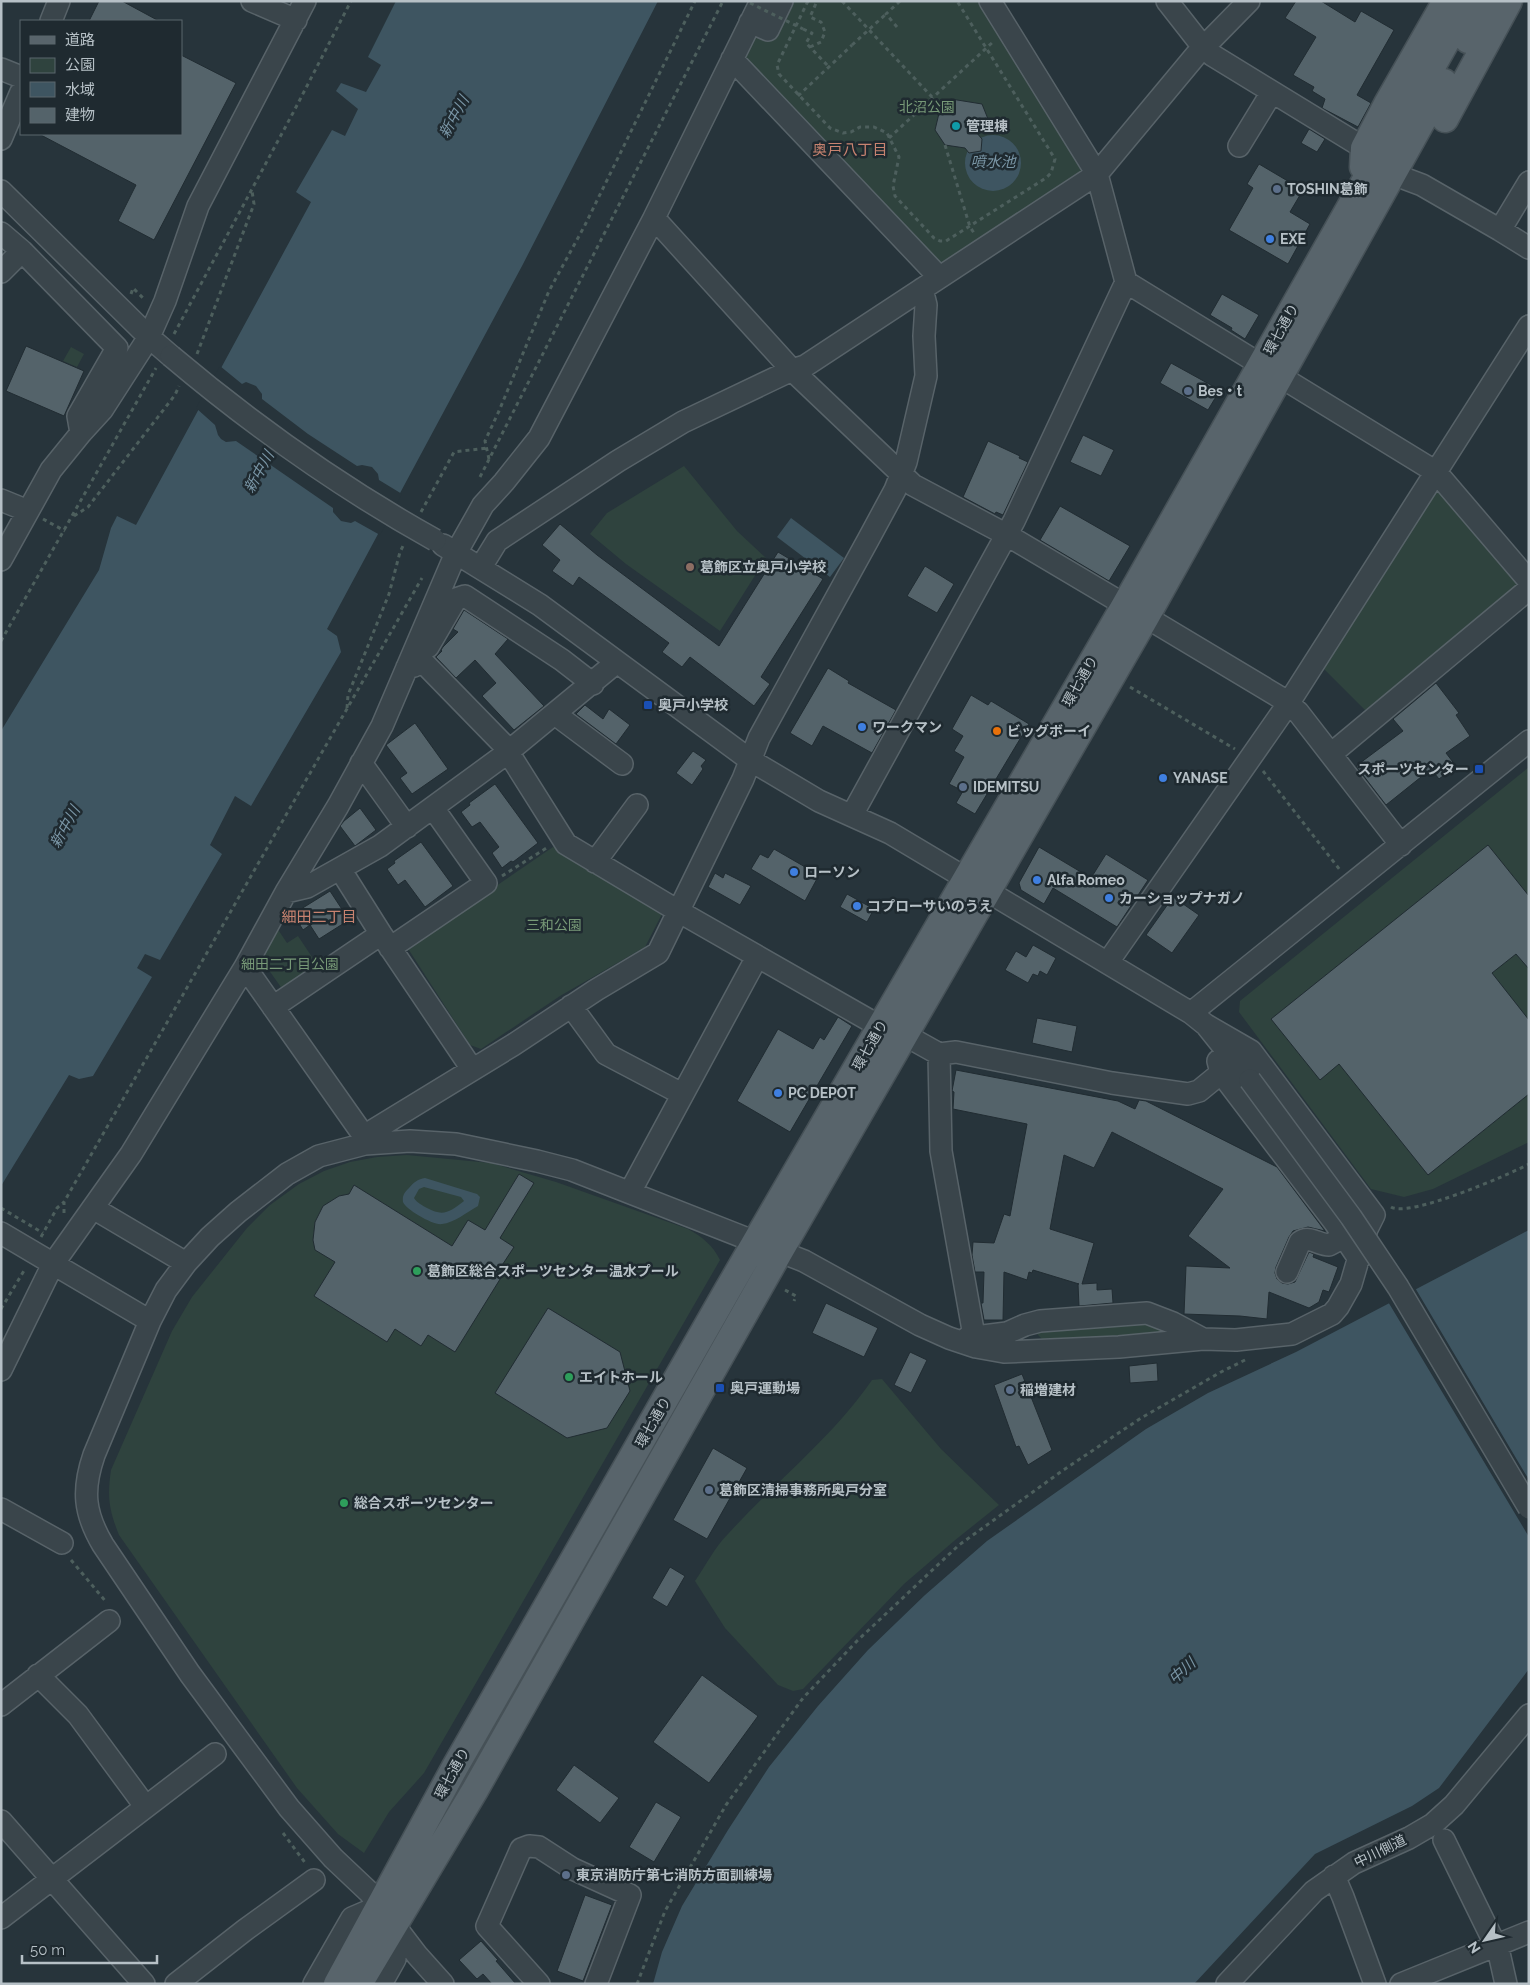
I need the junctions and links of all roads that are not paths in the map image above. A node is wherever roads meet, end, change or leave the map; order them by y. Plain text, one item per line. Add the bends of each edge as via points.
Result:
1 (59, 1) edge
2 (252, 1) edge
3 (782, 1) edge
4 (990, 1) edge
5 (1166, 1) edge
6 (1248, 1) edge
7 (1446, 1) edge
8 (1469, 1) edge
9 (1490, 1) edge
10 (1509, 1) edge
11 (754, 9) edge
12 (300, 11) edge
13 (51, 20) edge
14 (1203, 47) junction
15 (732, 59) junction
16 (1, 69) edge
17 (20, 78) edge
18 (1272, 92) junction
19 (20, 94) edge
20 (1425, 98) junction
21 (1, 139) edge
22 (1239, 146) dead end
23 (1364, 148) junction
24 (1097, 174) junction
25 (1406, 179) junction
26 (1529, 182) edge
27 (1372, 190) junction
28 (1, 192) edge
29 (654, 218) junction
30 (1503, 224) junction
31 (1, 233) edge
32 (1529, 248) edge
33 (22, 251) junction
34 (1, 272) edge
35 (1126, 282) junction
36 (931, 283) junction
37 (1529, 326) edge
38 (161, 348) junction
39 (792, 370) junction
40 (1271, 370) junction
41 (81, 433) junction
42 (1436, 472) junction
43 (902, 475) junction
44 (1, 500) edge
45 (34, 514) junction
46 (1007, 535) junction
47 (456, 553) junction
48 (1, 560) edge
49 (481, 567) junction
50 (1529, 581) edge
51 (1529, 589) edge
52 (1136, 611) junction
53 (617, 662) junction
54 (415, 664) junction
55 (592, 684) junction
56 (1288, 704) junction
57 (555, 714) junction
58 (1529, 742) edge
59 (508, 752) junction
60 (1331, 754) junction
61 (750, 760) junction
62 (361, 763) junction
63 (622, 764) dead end
64 (637, 805) dead end
65 (433, 808) junction
66 (852, 815) junction
67 (407, 827) junction
68 (1401, 845) junction
69 (596, 862) junction
70 (340, 869) junction
71 (966, 877) junction
72 (988, 891) junction
73 (286, 892) junction
74 (678, 911) junction
75 (386, 941) junction
76 (757, 957) junction
77 (1108, 962) junction
78 (244, 967) junction
79 (571, 1006) junction
80 (273, 1007) junction
81 (1199, 1019) junction
82 (880, 1027) junction
83 (905, 1035) junction
84 (939, 1054) junction
85 (472, 1069) junction
86 (1221, 1073) junction
87 (682, 1094) junction
88 (364, 1140) junction
89 (630, 1192) junction
90 (93, 1208) junction
91 (1, 1233) edge
92 (1344, 1237) junction
93 (756, 1242) junction
94 (780, 1251) junction
95 (1359, 1259) junction
96 (186, 1263) junction
97 (53, 1264) junction
98 (1287, 1272) dead end
99 (150, 1320) junction
100 (1203, 1340) junction
101 (975, 1342) junction
102 (1, 1370) edge
103 (1, 1508) edge
104 (1529, 1508) edge
105 (66, 1551) road end
106 (110, 1615) road end
107 (38, 1675) junction
108 (1, 1705) edge
109 (1529, 1715) edge
110 (215, 1754) dead end
111 (145, 1806) junction
112 (1, 1821) edge
113 (1444, 1840) dead end
114 (1334, 1876) junction
115 (52, 1878) junction
116 (314, 1880) dead end
117 (387, 1916) junction
118 (1, 1918) edge
119 (1529, 1932) edge
120 (1497, 1944) junction
121 (367, 1970) edge
122 (144, 1984) edge
123 (176, 1984) edge
124 (314, 1984) edge
125 (338, 1984) edge
126 (443, 1984) edge
127 (539, 1984) edge
128 (596, 1984) edge
129 (1227, 1984) edge
130 (1376, 1984) edge
131 (1401, 1984) edge
132 (1506, 1984) edge

1 - 13 street
2 - 12 street
3 - 11 street via 768,30
4 - 24 street
5 - 14 street
6 - 14 street
7 - 23 main road, 環七通り
8 - 20 main road, 環七通り
9 - 20 main road, 環七通り
10 - 25 main road, 環七通り via 1441,126
11 - 15 street
12 - 38 street via 198,206 165,301
14 - 18 street
14 - 24 street
15 - 29 street
15 - 36 street
16 - 17 street
18 - 22 street
18 - 23 street
19 - 21 street
20 - 27 main road, 環七通り
23 - 27 main road, 環七通り
24 - 35 street
24 - 36 street
25 - 27 main road, 環七通り
25 - 30 street
26 - 30 street
27 - 40 main road, 環七通り
28 - 38 street
29 - 39 street
29 - 47 street via 539,438 483,505
30 - 32 street
31 - 33 street
33 - 34 street
33 - 41 street via 117,348 78,416
35 - 40 street
35 - 46 street
36 - 39 street via 804,366
36 - 43 street via 924,336 926,376
37 - 42 street
38 - 41 street
38 - 47 street, bridge via 298,456
39 - 43 street
39 - 49 street via 683,422 618,461 497,541
40 - 42 street
40 - 52 main road, 環七通り
41 - 45 street via 51,470
42 - 50 street
42 - 56 street
43 - 46 street
43 - 61 street
44 - 45 street
45 - 48 street
46 - 52 street
46 - 66 street
47 - 49 street
47 - 54 street
49 - 53 street via 540,605
51 - 60 street
52 - 56 street
52 - 71 main road, 環七通り
52 - 72 main road, 環七通り
53 - 55 street
53 - 61 street
54 - 55 street via 456,599 465,596 562,660
54 - 59 street
54 - 62 street
55 - 57 street
56 - 60 street
56 - 77 street
57 - 59 street
57 - 63 street
58 - 68 street
59 - 65 street
59 - 69 street via 566,844
60 - 68 street
61 - 66 street via 819,801
61 - 74 street
62 - 67 street
62 - 73 street
64 - 69 street
65 - 67 street
65 - 75 street via 486,883
66 - 71 street via 890,832
67 - 70 street
68 - 81 street
69 - 74 street
70 - 73 street via 307,887
70 - 75 street
71 - 72 street
71 - 82 main road, 環七通り
72 - 77 street
72 - 83 main road, 環七通り
73 - 78 street
74 - 76 street
74 - 79 street via 658,953
75 - 80 street
75 - 85 street
76 - 82 street
76 - 87 street
77 - 81 street
78 - 80 street
78 - 90 street via 131,1154
79 - 85 street
79 - 87 street via 606,1054
80 - 88 street
81 - 86 street
81 - 95 street via 1250,1051 1381,1210 1367,1229
81 - 104 street, bridge via 1250,1080 1351,1216 1398,1287
82 - 93 main road, 環七通り
83 - 84 street
83 - 94 main road, 環七通り
84 - 86 street via 956,1052 1112,1083 1188,1094 1199,1091
84 - 101 street via 941,1151
85 - 88 street
86 - 92 street
87 - 89 street
88 - 89 street via 456,1144 572,1170
88 - 96 street via 319,1156 287,1174 238,1212
89 - 93 street
90 - 96 street
90 - 97 street
91 - 97 street via 35,1243
92 - 95 street
92 - 98 street via 1329,1245 1303,1239
93 - 94 street
93 - 117 main road, 環七通り via 455,1767
94 - 101 street via 920,1325 949,1338
94 - 117 main road, 環七通り via 475,1790
95 - 100 street via 1350,1284 1332,1314 1292,1334
96 - 99 street
97 - 99 street
97 - 102 street
99 - 117 street via 89,1469 86,1497 92,1524 190,1674 288,1808 363,1886
100 - 101 street via 1004,1352
100 - 101 street via 1147,1313 1040,1321
103 - 105 street
106 - 107 street
107 - 108 street
107 - 111 street via 78,1716
109 - 114 street, 中川側道 via 1475,1782 1433,1824
110 - 111 street
111 - 115 street
112 - 115 street
113 - 120 street
114 - 129 street, 中川側道 via 1314,1891
114 - 130 street
115 - 118 street
115 - 122 street
116 - 123 street
117 - 121 main road, 環七通り
117 - 121 street via 395,1960
117 - 124 street via 352,1918
117 - 126 street
119 - 120 street
120 - 131 street
120 - 132 street
121 - 125 main road, 環七通り
127 - 128 street via 487,1926 521,1849 529,1846 538,1847 573,1869 630,1895

